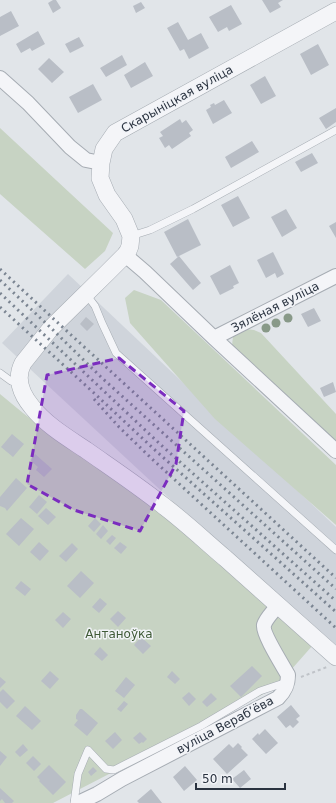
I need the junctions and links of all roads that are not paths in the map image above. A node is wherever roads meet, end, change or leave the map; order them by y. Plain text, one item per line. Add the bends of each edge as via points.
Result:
1 (334, 0) edge
2 (336, 3) edge
3 (336, 11) edge
4 (0, 78) edge
5 (336, 130) edge
6 (101, 163) junction
7 (131, 236) junction
8 (125, 256) junction
9 (336, 276) edge
10 (86, 294) junction
11 (214, 338) junction
12 (0, 374) edge
13 (19, 383) junction
14 (336, 451) edge
15 (336, 550) edge
16 (278, 605) junction
17 (333, 662) edge
18 (288, 682) junction
19 (74, 803) edge
20 (78, 803) edge

1 - 2 street
3 - 6 street, Скарыніцкая вуліца via 115,133 104,149
4 - 6 street via 70,147 86,160
5 - 7 lane via 193,209 150,230
6 - 7 street, Скарыніцкая вуліца via 100,178
7 - 8 street
8 - 10 street
8 - 11 street
9 - 11 street, Зялёная вуліца
10 - 13 street via 52,328 23,363
10 - 15 lane via 95,306 116,353
11 - 14 street
12 - 13 lane
13 - 16 street via 32,408 42,418 176,515
16 - 17 street
16 - 18 street via 263,627 288,675
18 - 19 lane via 260,691 200,726 114,770 106,769 88,750 78,774
18 - 20 street, вуліца Верабʼёва via 278,698

